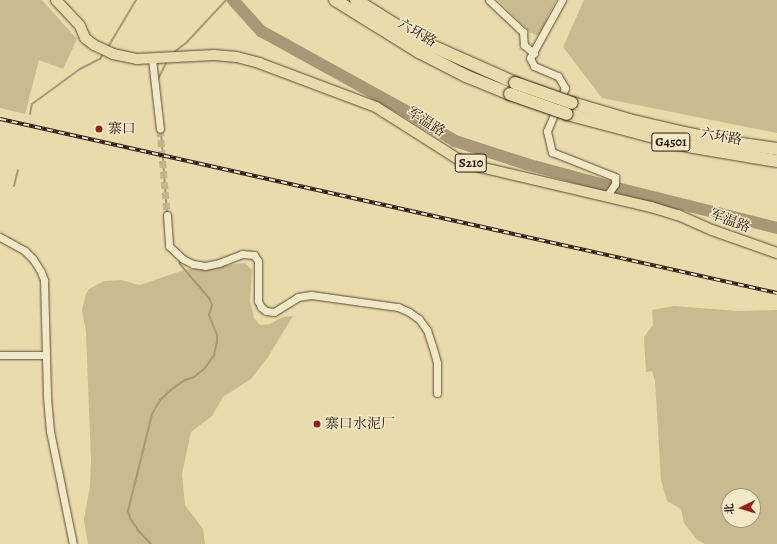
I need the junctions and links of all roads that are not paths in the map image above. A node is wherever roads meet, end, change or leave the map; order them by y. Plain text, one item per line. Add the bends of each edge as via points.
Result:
1 (56, 0) edge
2 (335, 0) edge
3 (356, 0) edge
4 (489, 0) edge
5 (562, 0) edge
6 (534, 53) junction
7 (152, 58) junction
8 (570, 108) junction
9 (160, 129) tunnel mouth
10 (777, 149) edge
11 (777, 161) edge
12 (606, 197) junction
13 (167, 215) tunnel mouth
14 (0, 237) edge
15 (777, 253) edge
16 (0, 355) edge
17 (45, 355) junction
18 (437, 394) dead end
19 (73, 544) edge

1 - 7 main road, S210 via 80,26 85,38 94,45 113,54
2 - 8 highway, 六环路 / G4501, bridge via 419,52 466,76 510,94
3 - 8 highway, 六环路 / G4501, bridge via 423,42
4 - 6 street via 522,32 524,45
5 - 6 street
6 - 12 street via 530,58 534,66 558,76 565,88 547,131 552,152 615,177 615,184
7 - 9 street
7 - 12 main road, 军温路 / S210 via 229,56 260,63 376,107 458,159 480,167
8 - 10 highway, 六环路 / G4501 via 689,134
8 - 11 highway, 六环路 / G4501 via 688,146
12 - 15 main road, 军温路 / S210 via 678,215
13 - 18 street via 169,246 193,264 205,266 242,254 254,255 258,262 258,301 266,311 274,312 298,297 311,295 398,307 420,319 430,338 437,363
14 - 17 street via 25,251 41,272 44,290
16 - 17 street
17 - 19 street via 50,431

